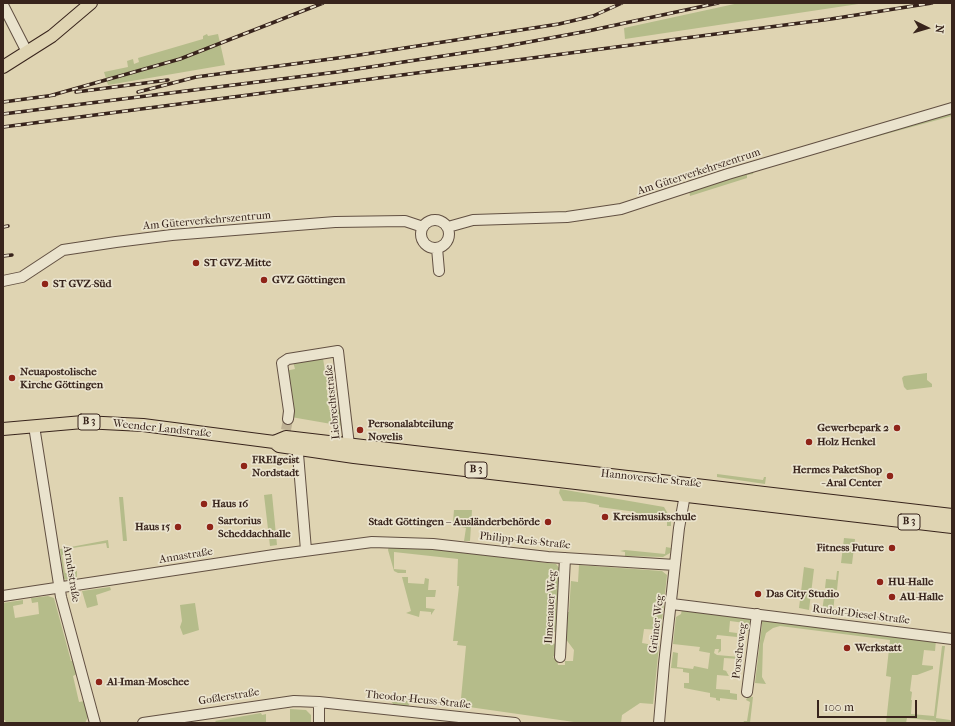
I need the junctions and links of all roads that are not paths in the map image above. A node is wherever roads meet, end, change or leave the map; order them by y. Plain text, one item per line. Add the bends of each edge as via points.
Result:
1 (91, 3) edge
2 (3, 5) edge
3 (27, 52) junction
4 (3, 67) edge
5 (952, 108) edge
6 (423, 227) junction
7 (448, 227) junction
8 (437, 248) junction
9 (439, 271) dead end
10 (3, 282) edge
11 (288, 419) tunnel mouth
12 (34, 426) junction
13 (3, 429) edge
14 (274, 442) junction
15 (349, 445) junction
16 (299, 447) junction
17 (354, 456) joint
18 (685, 482) junction
19 (683, 495) junction
20 (952, 515) edge
21 (952, 527) edge
22 (372, 542) joint
23 (306, 550) junction
24 (565, 558) junction
25 (676, 566) junction
26 (60, 588) junction
27 (3, 596) edge
28 (672, 604) junction
29 (757, 614) junction
30 (952, 639) edge
31 (560, 656) dead end
32 (747, 692) dead end
33 (319, 702) junction
34 (95, 723) edge
35 (143, 723) edge
36 (319, 723) edge
37 (515, 723) edge
38 (659, 723) edge

1 - 3 main road via 52,36
2 - 3 street
3 - 4 main road
5 - 7 street, Am Güterverkehrszentrum via 721,176 621,209 571,216 476,219
6 - 7 street via 427,222 437,220
6 - 8 street via 421,233 424,243 430,248
6 - 10 street, Am Güterverkehrszentrum via 405,221 335,222 172,235 100,244 63,250 22,277
7 - 8 street via 448,241
8 - 9 street
11 - 15 street, Liebrechtstraße via 282,363 288,359 338,351
12 - 13 main road, Weender Landstraße / B 3
12 - 14 main road, Weender Landstraße / B 3 via 83,422 128,424
12 - 26 street, Arndtstraße
14 - 16 main road, Weender Landstraße / B 3 via 280,446
14 - 16 main road, Weender Landstraße / B 3 via 286,434
15 - 16 main road, Weender Landstraße / B 3
15 - 18 main road, Hannoversche Straße / B 3
16 - 17 main road, Weender Landstraße / B 3
16 - 23 street via 297,462
17 - 19 main road, Hannoversche Straße / B 3
18 - 19 street, Grüner Weg
18 - 20 main road, Hannoversche Straße / B 3
19 - 21 main road, Hannoversche Straße / B 3
19 - 25 street, Grüner Weg via 678,520
22 - 23 street, Annastraße
22 - 24 street, Philipp-Reis-Straße via 433,544
23 - 26 street, Annastraße
24 - 25 street, Philipp-Reis-Straße
24 - 31 street, Ilmenauer Weg
25 - 28 street, Grüner Weg
26 - 27 street, Annastraße
26 - 34 street, Arndtstraße
28 - 29 street, Rudolf-Diesel-Straße
28 - 38 street, Grüner Weg
29 - 30 street, Rudolf-Diesel-Straße
29 - 32 street, Porscheweg
33 - 35 street, Goßlerstraße via 276,702
33 - 36 street
33 - 37 street, Theodor-Heuss-Straße

